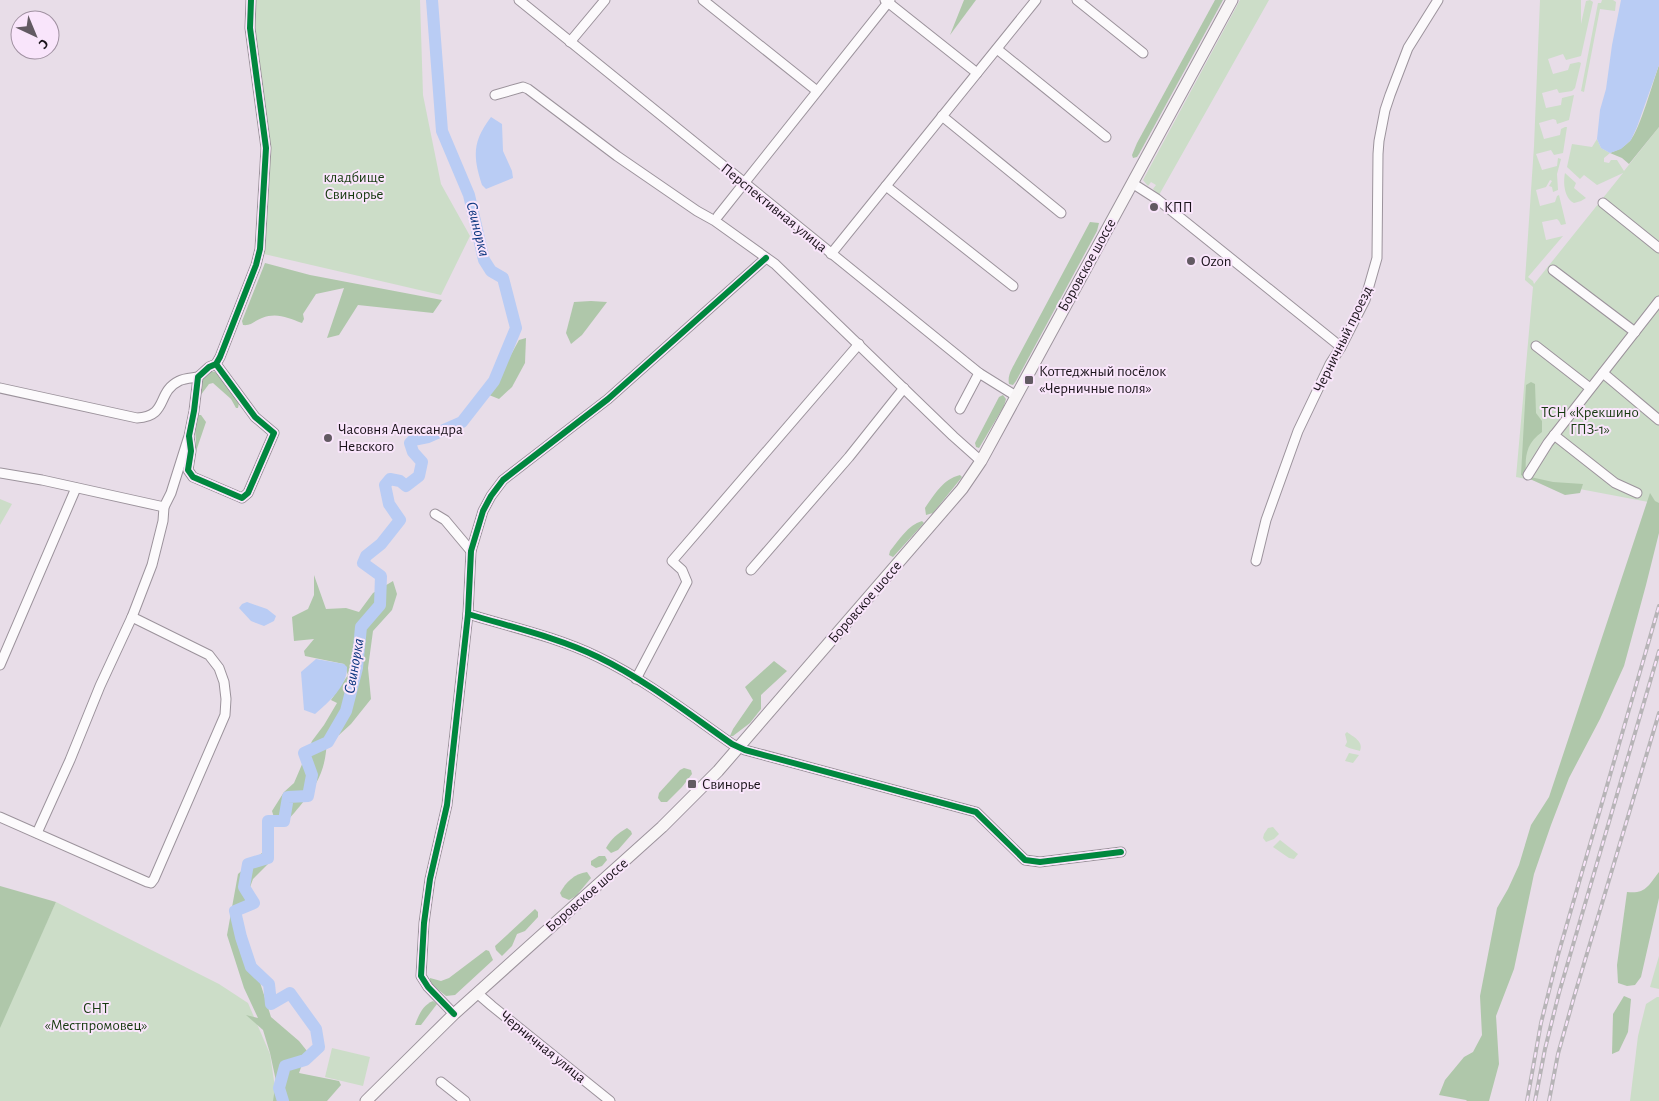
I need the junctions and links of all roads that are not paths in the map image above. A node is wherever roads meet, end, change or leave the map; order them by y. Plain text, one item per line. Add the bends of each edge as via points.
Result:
1 (251, 0) edge
2 (519, 0) edge
3 (605, 0) edge
4 (704, 0) edge
5 (1036, 0) edge
6 (1077, 0) edge
7 (1232, 0) edge
8 (1438, 0) edge
9 (888, 1) edge
10 (570, 42) junction
11 (997, 49) junction
12 (1143, 53) dead end
13 (977, 74) junction
14 (817, 91) junction
15 (495, 95) dead end
16 (942, 116) junction
17 (1106, 137) dead end
18 (744, 183) junction
19 (1132, 183) junction
20 (886, 186) junction
21 (1603, 204) dead end
22 (1061, 213) dead end
23 (718, 216) dead end
24 (1659, 248) edge
25 (831, 254) junction
26 (766, 258) junction
27 (1553, 270) dead end
28 (1013, 286) dead end
29 (1659, 301) edge
30 (1635, 332) junction
31 (859, 344) junction
32 (1536, 346) dead end
33 (1342, 347) junction
34 (216, 364) junction
35 (979, 373) junction
36 (1603, 373) junction
37 (198, 377) junction
38 (0, 388) edge
39 (904, 388) junction
40 (1590, 388) junction
41 (1016, 396) junction
42 (960, 408) dead end
43 (1659, 420) edge
44 (1554, 435) junction
45 (189, 436) junction
46 (981, 460) junction
47 (0, 473) edge
48 (1528, 475) dead end
49 (76, 488) junction
50 (1637, 494) dead end
51 (164, 507) junction
52 (436, 514) dead end
53 (471, 551) junction
54 (1256, 561) dead end
55 (751, 570) dead end
56 (468, 614) junction
57 (132, 618) junction
58 (0, 666) edge
59 (636, 679) junction
60 (740, 747) junction
61 (0, 817) edge
62 (36, 833) junction
63 (1121, 852) dead end
64 (478, 992) junction
65 (454, 1014) junction
66 (441, 1082) dead end
67 (600, 1098) edge
68 (366, 1101) edge
69 (464, 1101) edge
70 (610, 1101) edge

1 - 34 street via 250,28 266,148 260,249
2 - 10 street, Перспективная улица
3 - 10 street
4 - 14 street
5 - 11 street
6 - 12 street
7 - 19 main road, Боровское шоссе
8 - 33 street, Черничный проезд via 1408,48 1390,95 1379,140 1377,258 1365,300
9 - 13 street
9 - 14 street
10 - 18 street, Перспективная улица
11 - 13 street
11 - 17 street
13 - 16 street
14 - 18 street
15 - 26 street via 522,87 528,89 617,156
16 - 20 street
16 - 22 street
18 - 23 street
18 - 25 street, Перспективная улица
19 - 33 street via 1157,198
19 - 41 main road, Боровское шоссе
20 - 25 street
20 - 28 street
21 - 24 street
25 - 35 street, Перспективная улица
26 - 31 street
26 - 53 street via 608,399 503,480 483,512
27 - 30 street
29 - 30 street
30 - 36 street
31 - 39 street
31 - 59 street via 672,562 682,570 687,582
32 - 40 street
33 - 54 street, Черничный проезд via 1330,364 1298,431 1266,520
34 - 37 street
34 - 45 street via 255,417 274,434 248,493 242,498 237,497 190,475
35 - 41 street, Перспективная улица
35 - 42 street
36 - 40 street
36 - 43 street
37 - 38 street via 181,379 172,385 159,409 147,418
37 - 45 street
39 - 46 street
39 - 55 street via 850,457
40 - 44 street
41 - 46 main road, Боровское шоссе
44 - 48 street
44 - 50 street via 1615,483
45 - 51 street
46 - 60 main road, Боровское шоссе via 951,502
47 - 49 street
49 - 51 street
49 - 58 street
51 - 57 street via 164,521 152,565
52 - 53 street
53 - 56 street
56 - 59 street via 585,651
56 - 65 street via 447,805 430,879 424,923 421,976
57 - 62 street
57 - 62 street via 209,655 219,668 226,699 225,715 154,879 147,882
59 - 60 street
60 - 63 street via 976,812 1025,860 1040,862
60 - 64 main road, Боровское шоссе via 662,828
61 - 62 street
64 - 65 main road, Боровское шоссе
64 - 67 street, Черничная улица
65 - 68 main road, Боровское шоссе
66 - 69 street
67 - 70 street, Черничная улица

